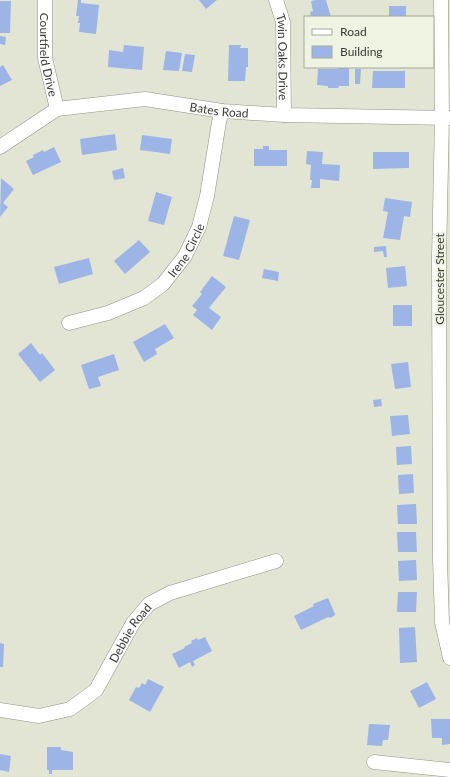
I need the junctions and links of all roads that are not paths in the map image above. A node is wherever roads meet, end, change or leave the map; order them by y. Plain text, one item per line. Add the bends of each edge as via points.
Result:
1 (45, 0) edge
2 (276, 0) edge
3 (441, 0) edge
4 (56, 109) junction
5 (222, 111) junction
6 (284, 115) junction
7 (446, 118) edge
8 (0, 147) edge
9 (444, 259) edge
10 (69, 323) dead end
11 (445, 558) edge
12 (276, 560) dead end
13 (450, 658) edge
14 (0, 710) edge
15 (374, 762) dead end
16 (450, 770) edge

1 - 4 street, Courtfield Drive via 45,58
2 - 6 street, Twin Oaks Drive via 283,22
3 - 7 street, Gloucester Street
4 - 5 street, Bates Road via 145,99
4 - 8 street, Bates Road
5 - 6 street, Bates Road
5 - 10 street, Irene Circle via 207,196 199,227 185,256 163,284 144,298 108,313
6 - 7 street, Bates Road
7 - 9 street, Gloucester Street
9 - 11 street, Gloucester Street
11 - 13 street, Gloucester Street via 442,622
12 - 14 street, Debbie Road via 170,593 149,604 133,623 96,690 70,709 39,716
15 - 16 street

